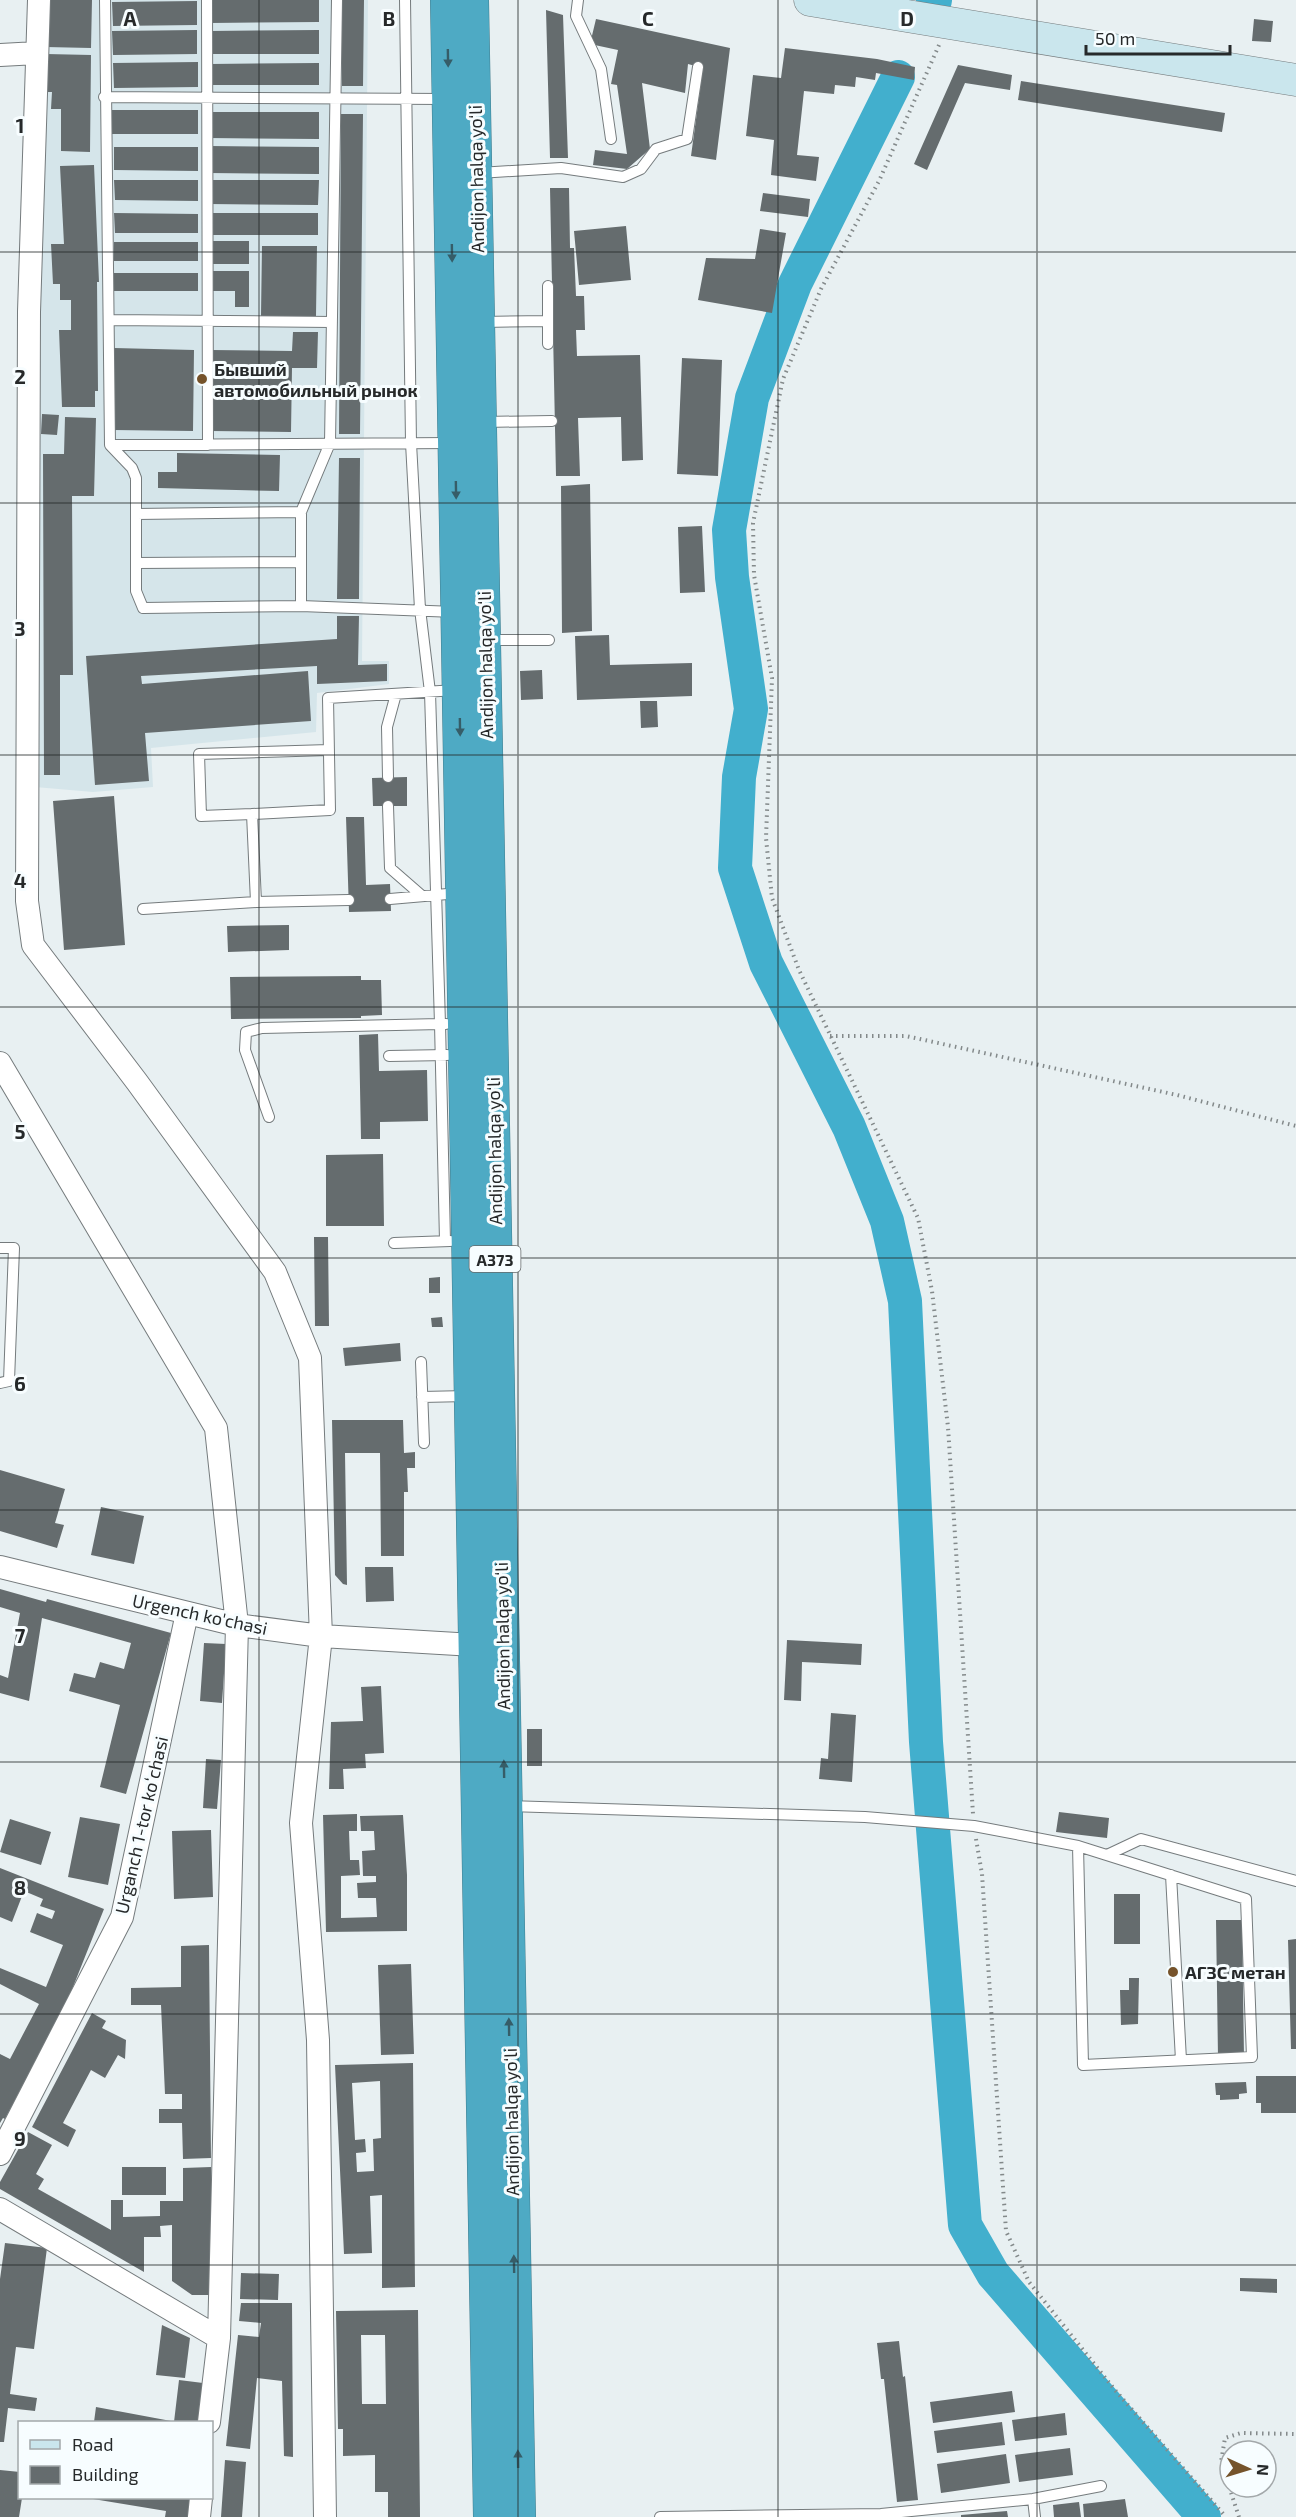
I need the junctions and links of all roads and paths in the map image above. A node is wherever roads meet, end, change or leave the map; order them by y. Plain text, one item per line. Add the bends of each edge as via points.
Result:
1 (39, 0) edge
2 (105, 0) edge
3 (207, 0) edge
4 (337, 0) edge
5 (405, 0) edge
6 (447, 0) edge
7 (472, 0) edge
8 (578, 0) edge
9 (810, 0) edge
10 (890, 9) edge
11 (948, 22) junction
12 (32, 53) junction
13 (0, 55) edge
14 (698, 67) dead end
15 (1296, 80) edge
16 (104, 97) junction
17 (207, 98) junction
18 (335, 99) junction
19 (406, 99) junction
20 (449, 99) junction
21 (611, 140) dead end
22 (476, 173) junction
23 (548, 286) dead end
24 (109, 320) junction
25 (208, 321) junction
26 (548, 321) junction
27 (332, 322) junction
28 (479, 322) junction
29 (548, 344) dead end
30 (552, 421) dead end
31 (481, 422) junction
32 (455, 442) junction
33 (330, 443) junction
34 (411, 443) junction
35 (110, 445) junction
36 (208, 445) junction
37 (302, 512) junction
38 (136, 514) junction
39 (301, 562) junction
40 (136, 563) junction
41 (301, 606) junction
42 (420, 609) junction
43 (458, 612) junction
44 (485, 640) junction
45 (549, 640) dead end
46 (445, 691) junction
47 (396, 694) junction
48 (329, 750) junction
49 (388, 777) dead end
50 (388, 806) dead end
51 (252, 814) junction
52 (449, 893) junction
53 (421, 895) junction
54 (390, 898) dead end
55 (349, 900) dead end
56 (256, 902) junction
57 (143, 909) dead end
58 (831, 1036) junction
59 (453, 1040) junction
60 (389, 1056) dead end
61 (0, 1063) edge
62 (269, 1117) dead end
63 (1296, 1126) edge
64 (456, 1241) junction
65 (394, 1243) dead end
66 (0, 1248) edge
67 (421, 1362) dead end
68 (0, 1383) edge
69 (471, 1396) junction
70 (422, 1397) junction
71 (423, 1443) dead end
72 (0, 1568) edge
73 (188, 1613) junction
74 (237, 1625) junction
75 (321, 1636) junction
76 (474, 1645) junction
77 (505, 1806) junction
78 (973, 1826) junction
79 (1078, 1846) junction
80 (1107, 1855) junction
81 (1171, 1875) junction
82 (1296, 1881) edge
83 (1181, 2061) junction
84 (0, 2154) edge
85 (0, 2209) edge
86 (219, 2338) junction
87 (209, 2421) edge
88 (1296, 2434) edge
89 (1101, 2486) dead end
90 (201, 2499) edge
91 (1033, 2499) junction
92 (895, 2515) edge
93 (199, 2517) edge
94 (325, 2517) edge
95 (490, 2517) edge
96 (519, 2517) edge
97 (660, 2517) edge
98 (1035, 2517) edge
99 (1226, 2517) edge
100 (1239, 2517) edge

1 - 12 street
2 - 16 lane
3 - 17 lane
4 - 18 lane
5 - 19 lane
6 -> 20 highway, Andijon halqa yo‘li / A373
7 - 22 highway, Andijon halqa yo‘li / A373
8 - 21 lane via 576,16 601,69
9 - 10 main road
10 - 11 main road
11 - 15 main road
11 - 58 path via 879,181 821,289 783,379 753,523 754,575 772,678 766,838 772,898 799,970
12 - 13 street
12 - 75 street via 27,901 33,945 275,1272 310,1358
14 - 22 lane via 687,139 656,150 641,169 623,177 561,168
16 - 17 lane
16 - 24 lane
17 - 18 lane
17 - 25 lane
18 - 19 lane
18 - 27 lane
19 - 20 lane
19 - 34 lane
20 -> 32 highway, Andijon halqa yo‘li / A373
22 - 28 highway, Andijon halqa yo‘li / A373
23 - 26 lane
24 - 25 lane
24 - 35 lane
25 - 27 lane
25 - 36 lane
26 - 28 lane
26 - 29 lane
27 - 33 lane
28 - 31 highway, Andijon halqa yo‘li / A373
30 - 31 lane
31 - 44 highway, Andijon halqa yo‘li / A373
32 - 34 lane
32 -> 43 highway, Andijon halqa yo‘li / A373
33 - 34 lane
33 - 36 lane
33 - 37 lane
34 - 42 lane
35 - 36 lane
35 - 38 lane via 134,473
37 - 38 lane
37 - 39 lane
38 - 40 lane
39 - 40 lane
39 - 41 lane
40 - 41 lane via 136,591 143,608
41 - 42 lane
42 - 43 lane
42 - 46 lane
43 - 46 highway, Andijon halqa yo‘li / A373
44 - 45 lane
77 -> 44 highway, Andijon halqa yo‘li / A373
46 - 47 lane
46 - 52 highway, Andijon halqa yo‘li / A373
47 - 48 lane via 328,698
47 - 49 lane via 387,727
48 - 51 lane via 330,810
48 - 51 lane via 199,754 201,816
50 - 53 lane via 390,868
51 - 56 lane
52 - 53 lane
52 - 59 highway, Andijon halqa yo‘li / A373
53 - 54 lane
55 - 56 lane
56 - 57 lane
58 - 63 path via 906,1036 1177,1095
58 - 78 path via 918,1218 932,1291 948,1427
59 - 60 lane
59 - 62 lane via 262,1028 246,1032 245,1050
59 - 64 highway, Andijon halqa yo‘li / A373
61 - 74 street via 216,1428
64 - 65 lane
64 - 69 highway, Andijon halqa yo‘li / A373
66 - 68 lane via 14,1248 9,1381
67 - 70 lane
69 - 70 lane
69 - 76 highway, Andijon halqa yo‘li / A373
70 - 71 lane
72 - 73 street, Urgench ko'chasi
73 - 74 street, Urgench ko'chasi
73 - 84 street, Urganch 1-tor koʻchasi via 122,1917
74 - 75 street, Urgench ko'chasi
74 - 86 street
75 - 76 street, Urgench ko'chasi
75 - 94 street via 301,1823 318,2040
76 - 95 highway, Andijon halqa yo‘li / A373
77 - 78 lane via 865,1817
96 -> 77 highway, Andijon halqa yo‘li / A373
78 - 79 lane
78 - 99 path via 982,1874 1006,2231 1029,2282 1115,2390
79 - 80 lane
79 - 83 lane via 1083,2065
80 - 81 lane
80 - 82 lane via 1141,1839
81 - 83 lane
81 - 83 lane via 1246,1899 1252,2057
85 - 86 street
86 - 87 street
88 - 100 path via 1241,2433 1225,2438 1221,2462
89 - 91 lane
90 - 93 street
91 - 92 lane
91 - 98 lane
92 - 97 lane

